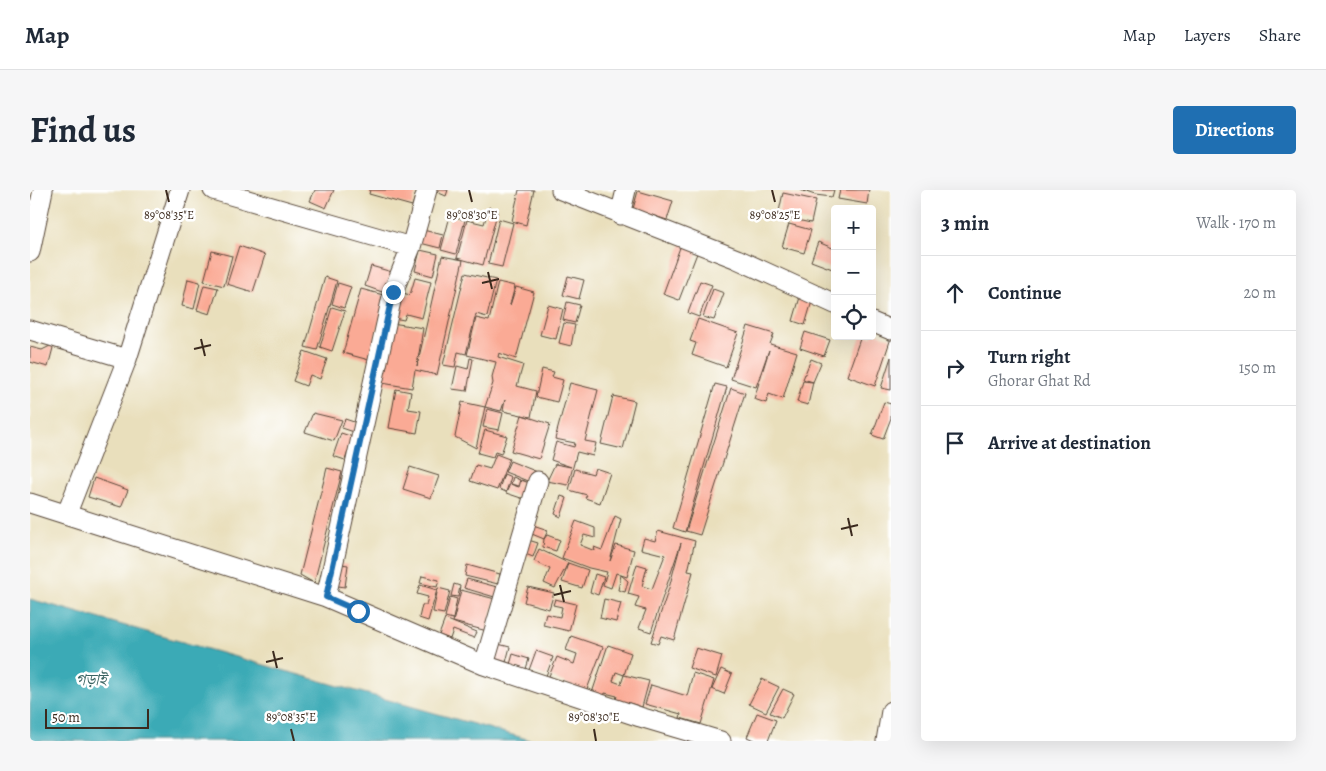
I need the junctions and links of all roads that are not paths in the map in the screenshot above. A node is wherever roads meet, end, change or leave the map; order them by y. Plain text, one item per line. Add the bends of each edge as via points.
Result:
1 (43, 190) edge
2 (180, 190) edge
3 (213, 190) edge
4 (427, 190) edge
5 (561, 190) edge
6 (626, 190) edge
7 (620, 215) junction
8 (411, 247) junction
9 (30, 250) edge
10 (831, 302) edge
11 (876, 324) edge
12 (30, 330) edge
13 (891, 330) edge
14 (127, 359) junction
15 (538, 481) dead end
16 (30, 502) edge
17 (67, 512) junction
18 (326, 597) junction
19 (484, 665) junction
20 (891, 711) edge
21 (721, 741) edge
22 (886, 741) edge

1 - 9 street
2 - 14 street
3 - 8 street
4 - 8 street
5 - 7 street
6 - 7 street
7 - 10 street via 737,259
8 - 18 street via 393,292
11 - 13 street
12 - 14 street
14 - 17 street
15 - 19 street
16 - 17 street
17 - 18 street
18 - 19 street
19 - 21 street
20 - 22 street

